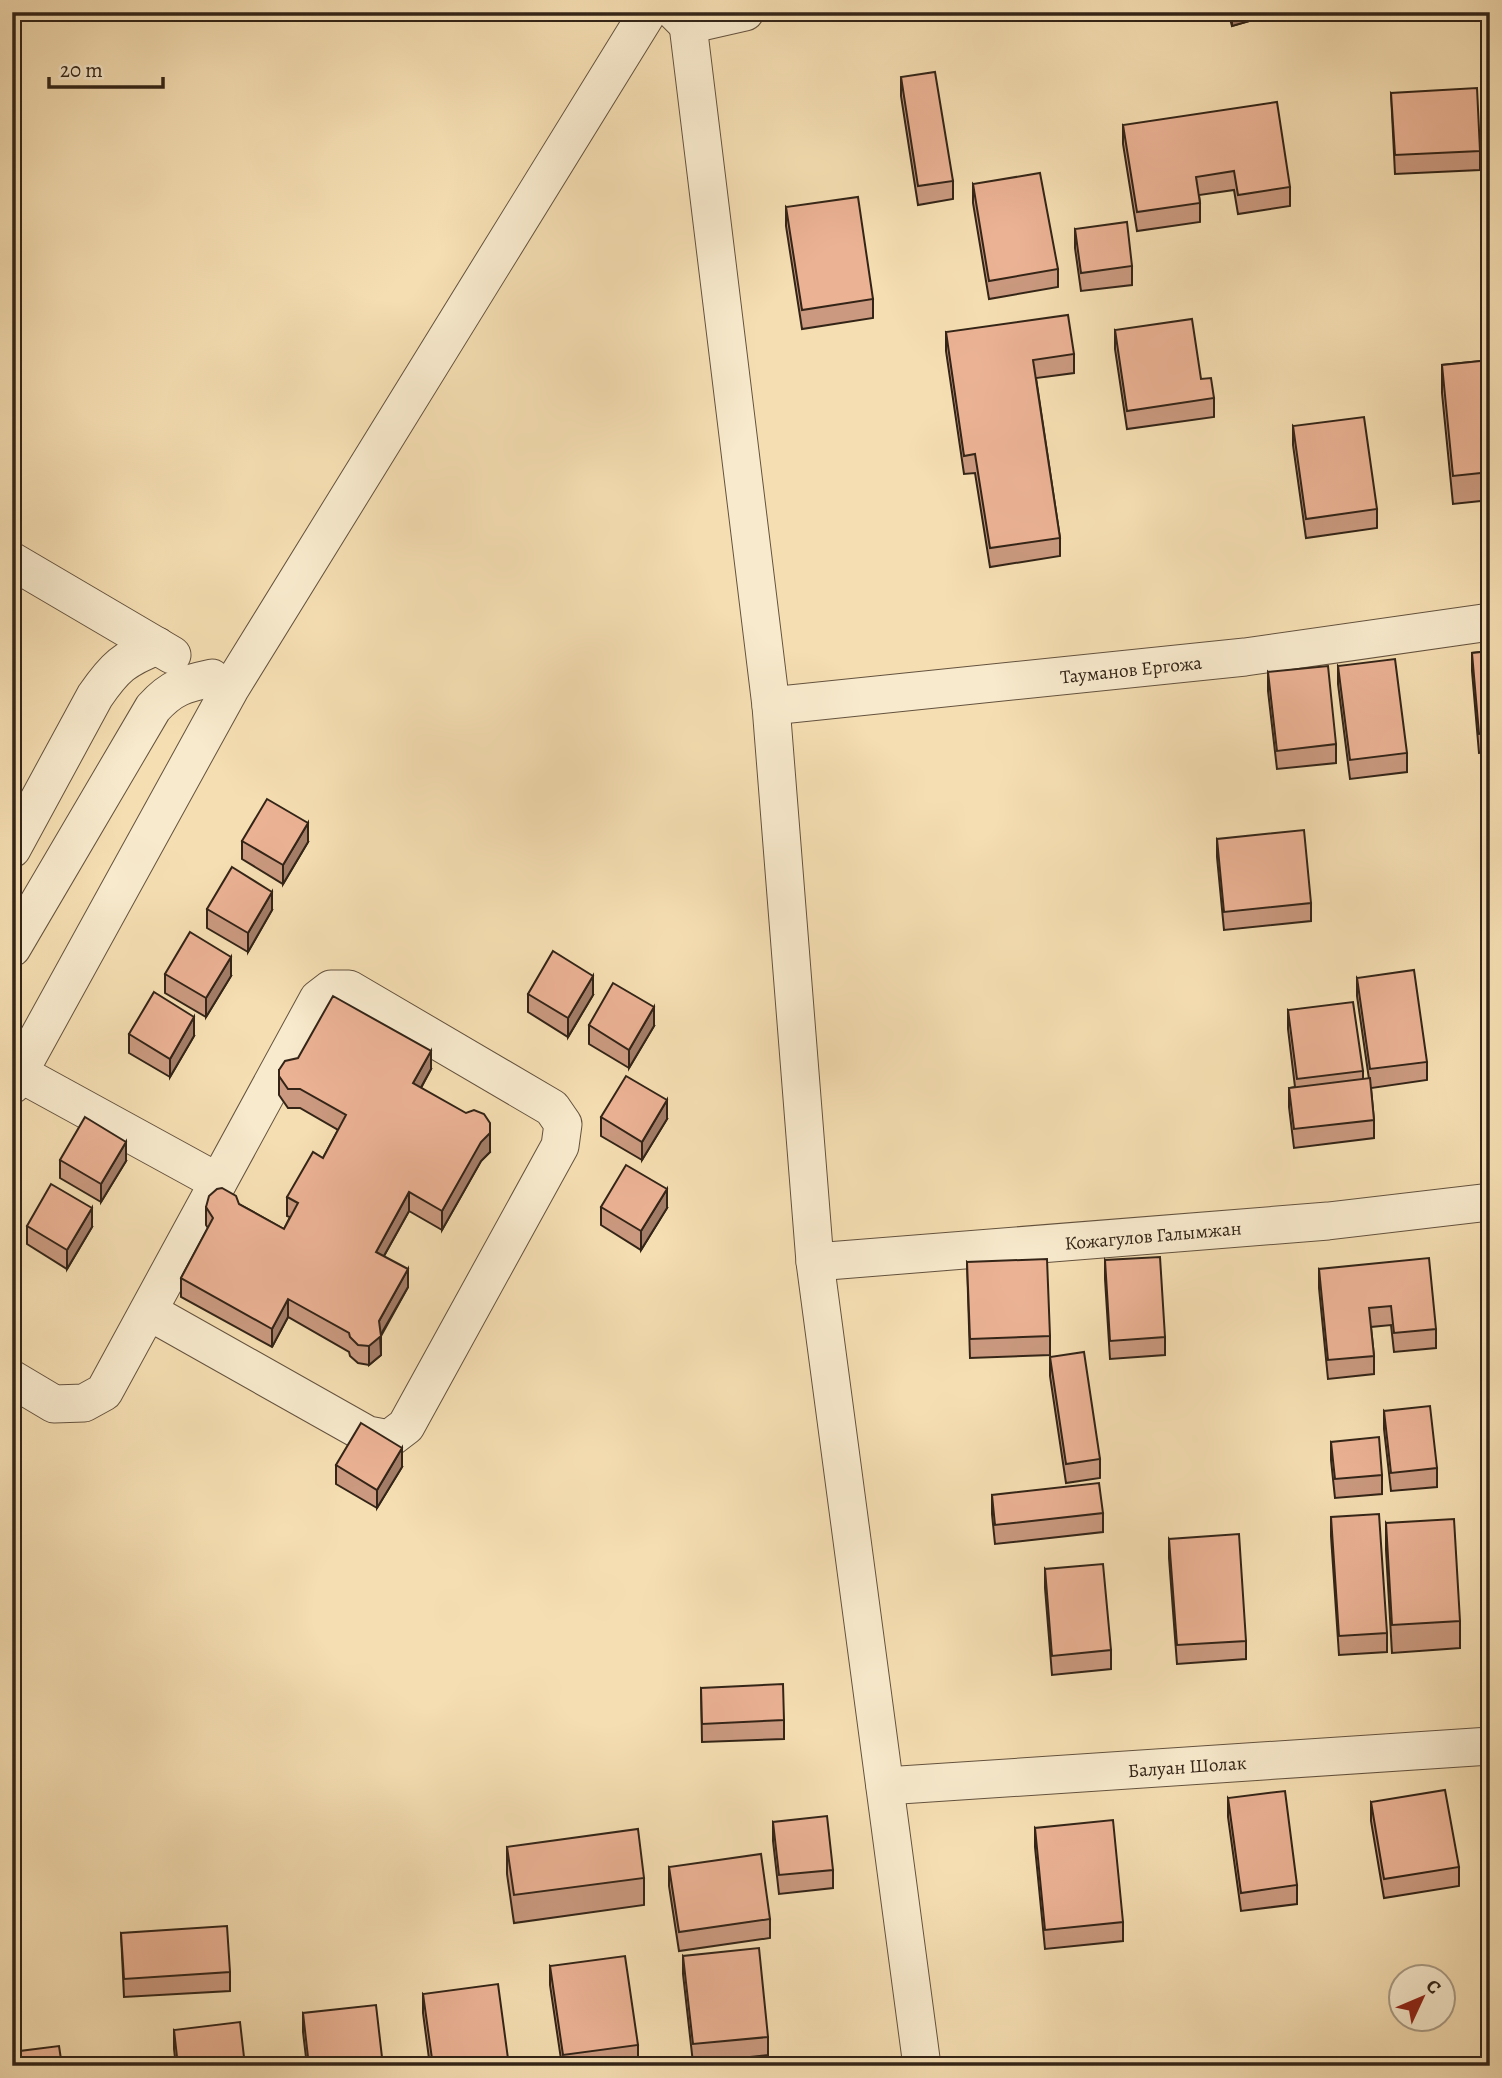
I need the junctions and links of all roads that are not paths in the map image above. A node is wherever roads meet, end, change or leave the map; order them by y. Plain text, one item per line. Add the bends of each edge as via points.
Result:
1 (648, 12) edge
2 (746, 12) edge
3 (681, 19) edge
4 (12, 561) edge
5 (1490, 622) edge
6 (157, 646) junction
7 (221, 683) junction
8 (771, 706) junction
9 (12, 849) edge
10 (12, 948) edge
11 (16, 1079) edge
12 (218, 1182) junction
13 (1490, 1202) edge
14 (815, 1262) junction
15 (148, 1311) junction
16 (12, 1380) edge
17 (1490, 1746) edge
18 (885, 1786) junction
19 (922, 2066) edge

1 - 7 street
2 - 3 street
3 - 8 street
4 - 6 street
5 - 8 street, Тауманов Ергожа via 1245,657
6 - 7 street
6 - 9 street via 131,656 110,674
7 - 10 street via 182,685 153,708
7 - 11 street
8 - 14 street
11 - 12 street
12 - 15 street
12 - 15 street via 318,999 331,989 349,989 552,1108 563,1124 559,1146 406,1426 389,1439 368,1435
13 - 14 street, Кожагулов Галымжан via 1328,1221
14 - 18 street
15 - 16 street via 104,1392 84,1403 54,1404
17 - 18 street, Балуан Шолак
18 - 19 street

